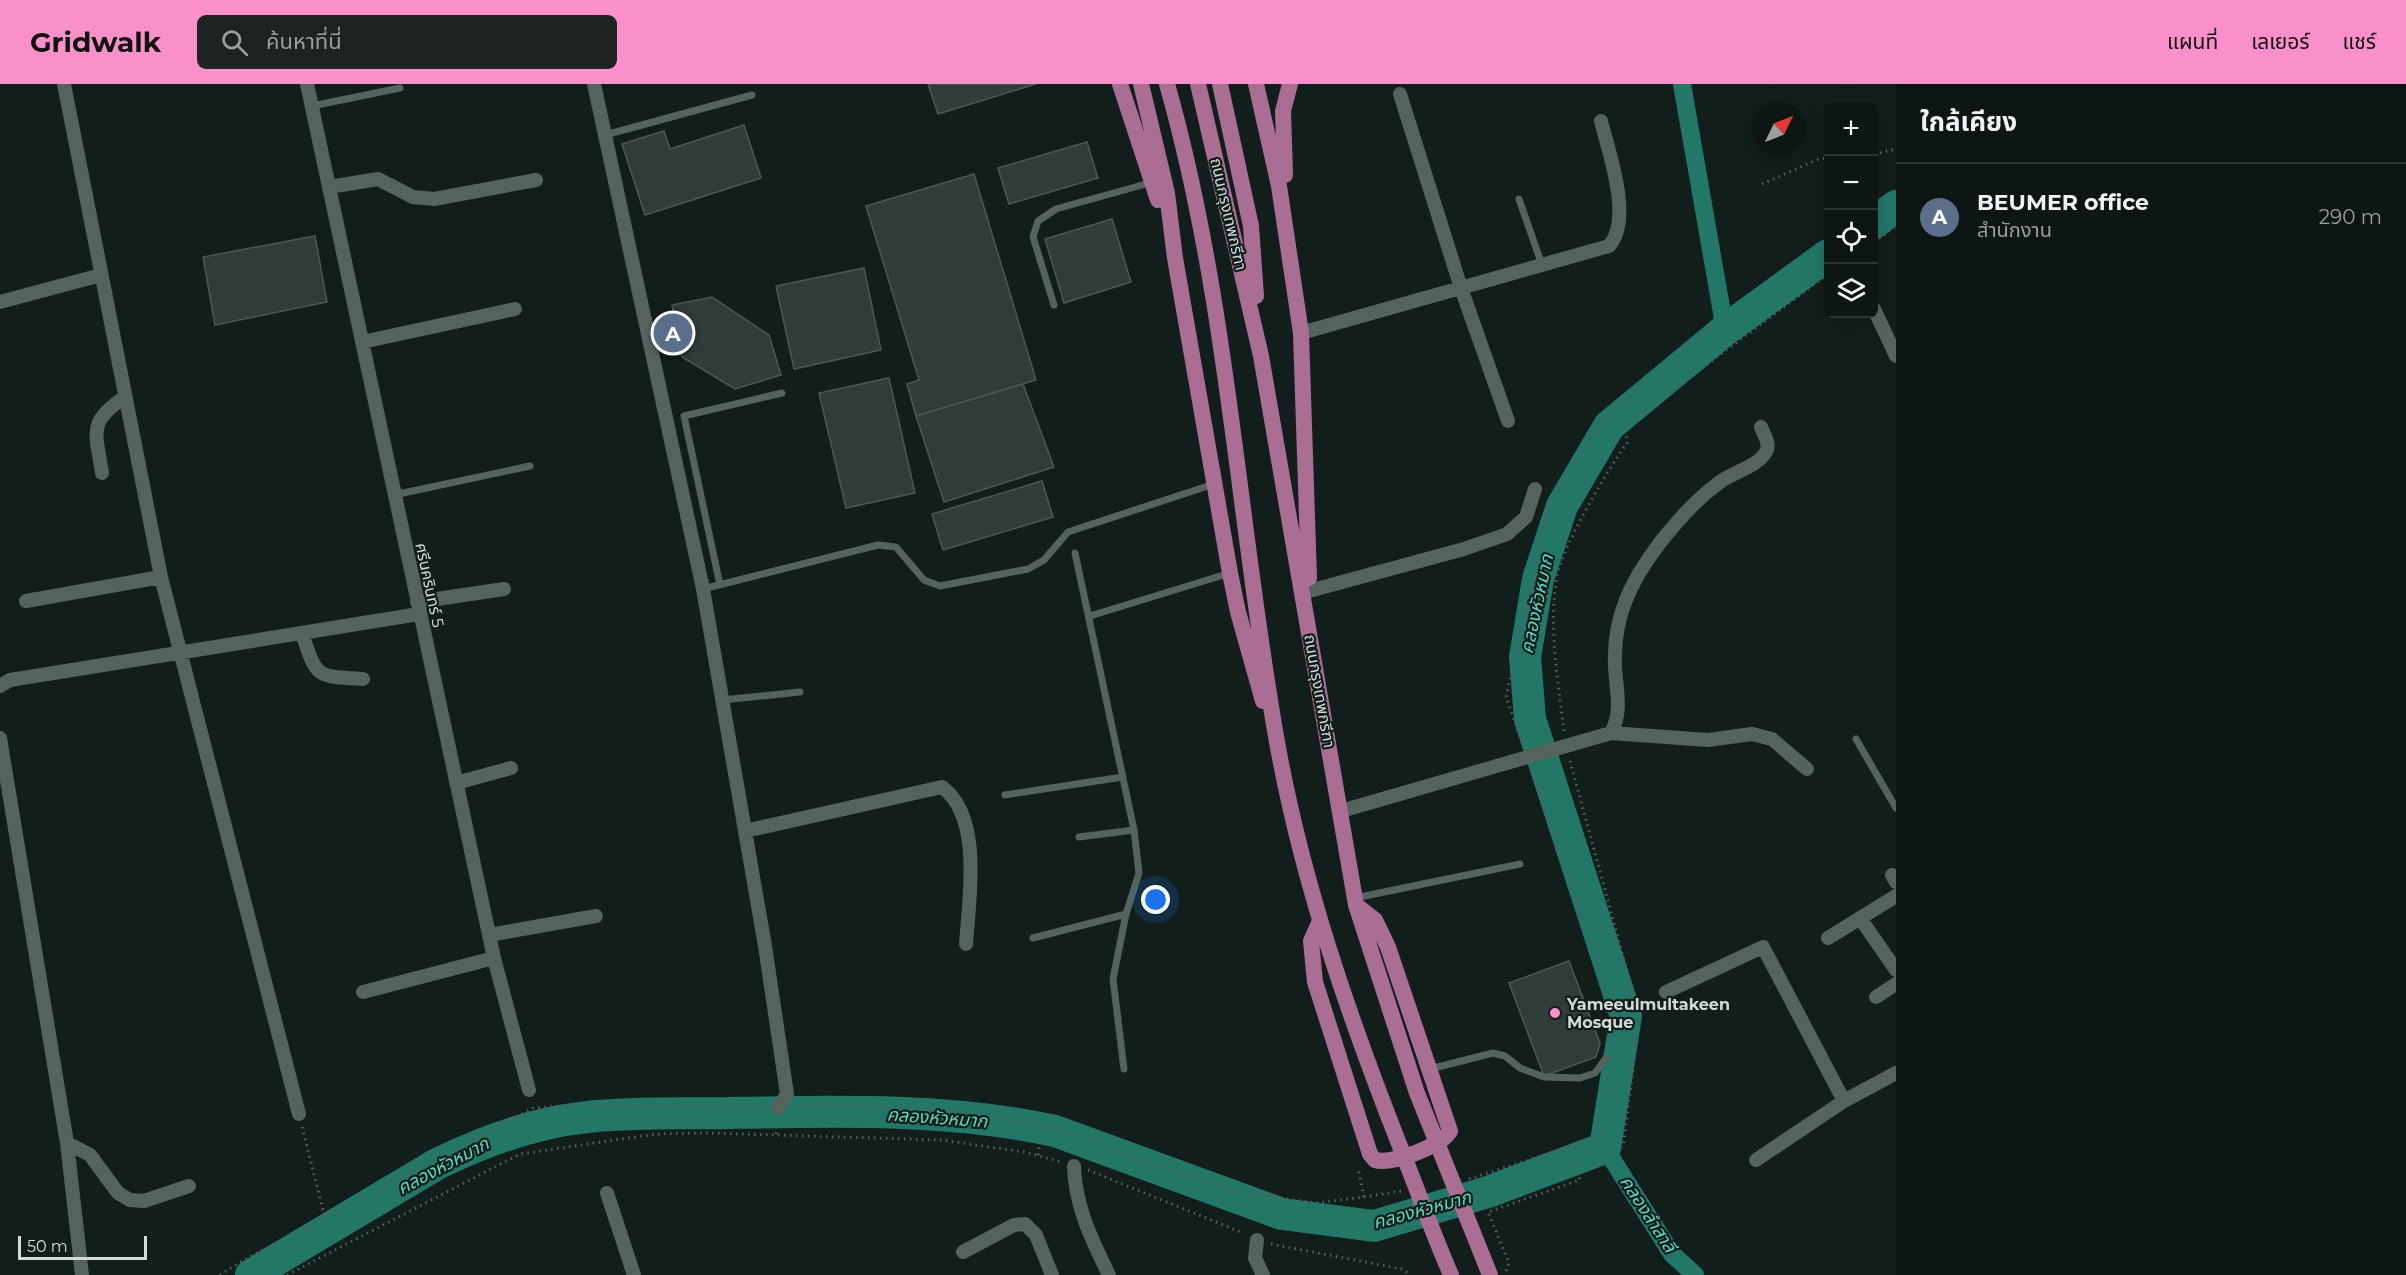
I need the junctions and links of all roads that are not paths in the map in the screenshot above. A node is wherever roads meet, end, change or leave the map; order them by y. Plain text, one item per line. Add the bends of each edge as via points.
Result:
1 (64, 84) edge
2 (307, 84) edge
3 (594, 84) edge
4 (1120, 84) edge
5 (1142, 84) edge
6 (1167, 84) edge
7 (1220, 84) edge
8 (1256, 84) edge
9 (1290, 84) edge
10 (400, 88) dead end
11 (1199, 88) edge
12 (1400, 94) dead end
13 (752, 96) dead end
14 (312, 106) junction
15 (1601, 122) dead end
16 (605, 135) junction
17 (536, 180) dead end
18 (1154, 182) junction
19 (329, 187) junction
20 (1519, 199) dead end
21 (1175, 258) junction
22 (1542, 265) junction
23 (1291, 266) junction
24 (101, 275) junction
25 (1461, 288) junction
26 (0, 302) edge
27 (1054, 305) dead end
28 (515, 309) dead end
29 (1878, 318) edge
30 (1300, 333) junction
31 (362, 342) junction
32 (1262, 356) junction
33 (1896, 356) edge
34 (782, 393) dead end
35 (125, 397) junction
36 (1508, 421) dead end
37 (1761, 427) dead end
38 (530, 466) dead end
39 (102, 473) dead end
40 (1214, 484) junction
41 (1535, 489) dead end
42 (394, 495) junction
43 (1075, 553) dead end
44 (1230, 573) junction
45 (160, 577) junction
46 (720, 585) junction
47 (504, 588) dead end
48 (703, 589) junction
49 (1309, 591) junction
50 (26, 601) dead end
51 (418, 608) junction
52 (1090, 616) junction
53 (1310, 632) junction
54 (302, 633) junction
55 (181, 653) junction
56 (363, 679) dead end
57 (0, 686) edge
58 (800, 692) dead end
59 (722, 700) junction
60 (1611, 733) junction
61 (0, 738) edge
62 (1856, 739) dead end
63 (1277, 744) junction
64 (511, 768) dead end
65 (1807, 769) dead end
66 (1123, 777) junction
67 (456, 783) junction
68 (1005, 795) dead end
69 (1896, 808) edge
70 (1341, 812) junction
71 (1134, 830) junction
72 (745, 831) junction
73 (1079, 837) dead end
74 (1520, 864) dead end
75 (1896, 896) edge
76 (1356, 901) junction
77 (1126, 914) junction
78 (596, 916) dead end
79 (1860, 918) junction
80 (1319, 923) junction
81 (489, 935) junction
82 (1033, 938) dead end
83 (1828, 938) dead end
84 (966, 944) dead end
85 (494, 958) junction
86 (1896, 970) edge
87 (1896, 984) edge
88 (363, 992) dead end
89 (1666, 992) dead end
90 (1876, 997) dead end
91 (1609, 1056) road end
92 (1124, 1069) dead end
93 (1429, 1069) junction
94 (1896, 1073) edge
95 (529, 1090) dead end
96 (1844, 1101) junction
97 (778, 1108) road end
98 (299, 1114) road end
99 (67, 1143) junction
100 (1756, 1160) dead end
101 (1074, 1166) road end
102 (189, 1186) dead end
103 (608, 1193) dead end
104 (1257, 1240) road end
105 (963, 1252) dead end
106 (82, 1275) edge
107 (634, 1275) edge
108 (1052, 1275) edge
109 (1109, 1275) edge
110 (1263, 1275) edge
111 (1451, 1275) edge
112 (1485, 1275) edge
113 (1490, 1275) edge
114 (1504, 1275) edge

1 - 24 street
2 - 14 street, ศรีนครินทร์ 5
3 - 16 street
4 - 18 main road
5 - 21 main road via 1167,193
6 - 63 main road, ถนนกรุงเทพกรีฑา via 1223,344
7 - 32 main road via 1251,226
8 - 23 main road
9 - 23 main road via 1283,111
10 - 14 lane
11 - 32 main road, ถนนกรุงเทพกรีฑา
12 - 25 street
13 - 16 lane
14 - 19 street, ศรีนครินทร์ 5
15 - 22 street via 1617,187 1619,221 1614,241 1609,246
16 - 48 street
17 - 19 street via 434,199 413,197 378,179
18 - 21 main road
18 - 27 lane via 1056,209 1038,221 1033,237
19 - 31 street, ศรีนครินทร์ 5
20 - 22 lane
21 - 40 main road
22 - 25 street
23 - 30 main road
24 - 26 street
24 - 35 street
25 - 30 street
25 - 36 street
28 - 31 street
29 - 33 street
30 - 49 main road
31 - 42 street, ศรีนครินทร์ 5
32 - 53 main road, ถนนกรุงเทพกรีฑา
34 - 46 lane via 684,416
35 - 39 street via 106,410 96,426
35 - 45 street
37 - 60 street via 1767,451 1720,481 1682,515 1643,565 1624,598 1616,627 1618,722
38 - 42 lane
40 - 44 main road
40 - 46 lane via 1068,532 1044,560 1028,569 940,586 924,580 896,547 878,545
41 - 49 street via 1526,517 1507,534
42 - 51 street, ศรีนครินทร์ 5
43 - 52 lane
44 - 52 lane
44 - 63 main road via 1254,674
45 - 50 street
45 - 55 street
46 - 48 lane
47 - 51 street
48 - 59 street
49 - 53 main road
51 - 54 street
51 - 67 street, ศรีนครินทร์ 5
52 - 66 lane
53 - 70 main road, ถนนกรุงเทพกรีฑา
54 - 55 street
54 - 56 street via 313,666 322,674
55 - 57 street via 10,680
55 - 98 street
58 - 59 lane
59 - 72 street
60 - 65 street via 1708,740 1752,734 1772,739
60 - 70 street
61 - 99 street
62 - 69 lane
63 - 80 main road, ถนนกรุงเทพกรีฑา
64 - 67 street
66 - 68 lane
66 - 71 lane
67 - 81 street, ศรีนครินทร์ 5
70 - 76 main road, ถนนกรุงเทพกรีฑา
71 - 73 lane
71 - 77 lane via 1139,873
72 - 84 street via 942,787 961,807 971,861
72 - 97 street via 787,1094
74 - 76 lane
75 - 79 street
76 - 93 main road via 1375,920 1388,947
76 - 113 main road, ถนนกรุงเทพกรีฑา via 1417,1093
77 - 82 lane
77 - 92 lane via 1113,979
78 - 81 street
79 - 83 street
79 - 86 street
80 - 93 main road via 1311,941 1315,982 1375,1160 1387,1162 1419,1150 1450,1131
80 - 111 main road, ถนนกรุงเทพกรีฑา via 1382,1100
81 - 85 street, ศรีนครินทร์ 5
85 - 88 street
85 - 95 street, ศรีนครินทร์ 5
87 - 90 street
89 - 96 street via 1763,947
91 - 93 lane via 1595,1073 1580,1078 1544,1077 1493,1053
94 - 96 street
96 - 100 street
99 - 102 street via 90,1155 118,1193 130,1200 144,1201
99 - 106 street
101 - 109 street via 1078,1200
103 - 107 street
104 - 110 street via 1255,1258
105 - 108 street via 1014,1225 1025,1224 1036,1234
112 - 114 main road

